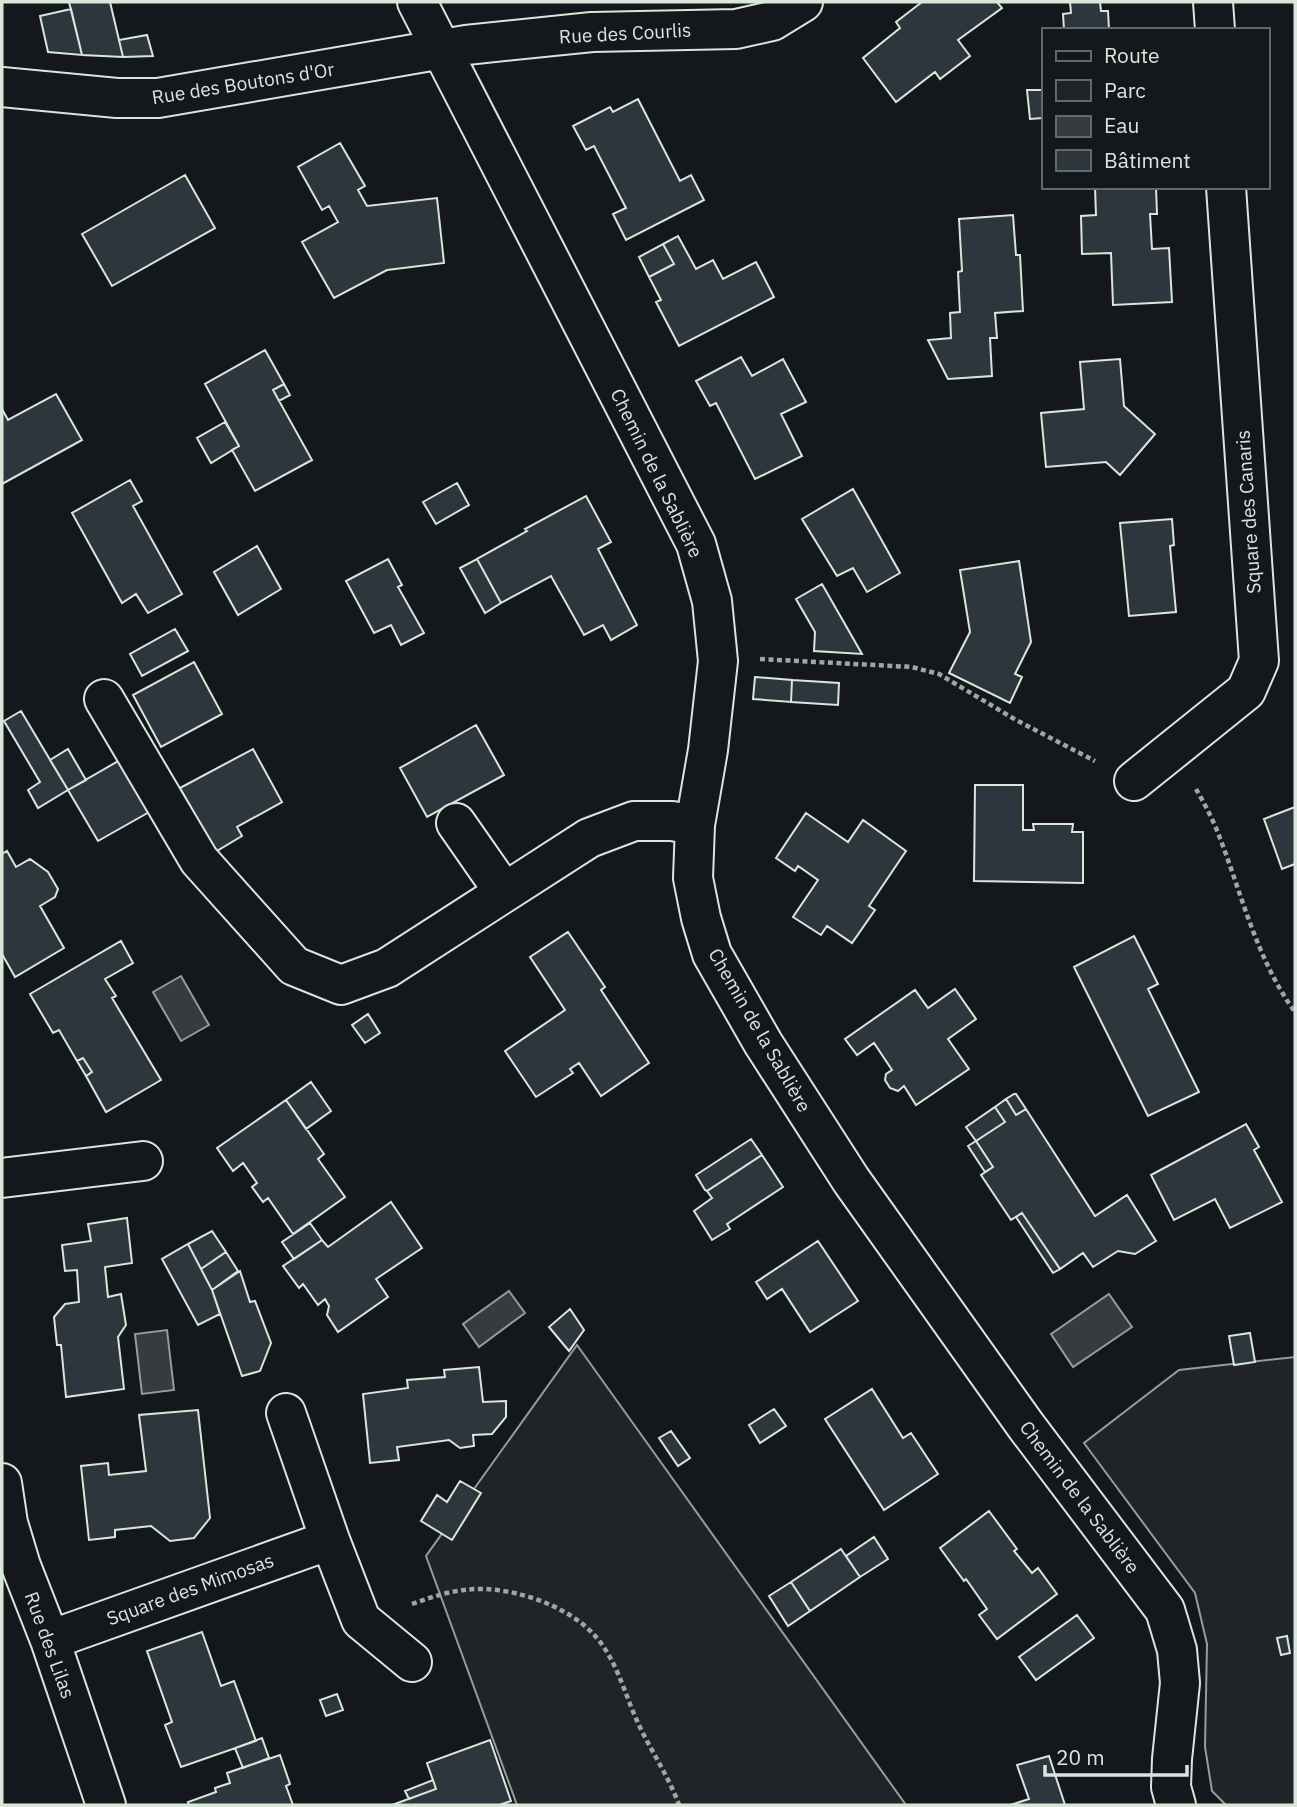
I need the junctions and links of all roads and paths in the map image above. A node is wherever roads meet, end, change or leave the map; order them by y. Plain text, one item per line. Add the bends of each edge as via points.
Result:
1 (417, 2) edge
2 (803, 2) edge
3 (1213, 2) edge
4 (1215, 28) edge
5 (442, 51) junction
6 (2, 87) edge
7 (1226, 189) edge
8 (718, 656) junction
9 (104, 699) dead end
10 (1175, 747) junction
11 (1134, 781) joint
12 (456, 823) dead end
13 (695, 825) junction
14 (504, 892) junction
15 (1295, 1012) edge
16 (143, 1161) dead end
17 (2, 1178) edge
18 (286, 1413) dead end
19 (2, 1483) edge
20 (330, 1539) junction
21 (361, 1620) junction
22 (50, 1640) junction
23 (412, 1662) dead end
24 (106, 1805) edge
25 (678, 1805) edge
26 (1176, 1805) edge

1 - 5 street, Chemin de la Sablière
2 - 5 street, Rue des Courlis via 772,21 736,29 592,32
3 - 4 street
5 - 6 street, Rue des Boutons d'Or via 158,98
5 - 8 street, Chemin de la Sablière via 696,544 712,601
7 - 10 street, Square des Canaris via 1259,661 1246,691
8 - 11 path via 912,667 939,674
8 - 13 street, Chemin de la Sablière
9 - 14 street via 199,860 294,967 341,985 387,968
10 - 11 street, Square des Canaris
10 - 15 path via 1215,826 1258,946
12 - 14 street
13 - 14 street via 634,821 589,838
13 - 26 street, Chemin de la Sablière via 693,878 712,954 763,1044 850,1180 1165,1611 1177,1650 1180,1683 1171,1787
16 - 17 street
18 - 20 street
19 - 22 street, Rue des Lilas via 21,1566
20 - 21 street
20 - 22 street, Square des Mimosas
21 - 23 street
21 - 25 path via 466,1589 530,1597 569,1615 597,1637 612,1661
22 - 24 street, Rue des Lilas

